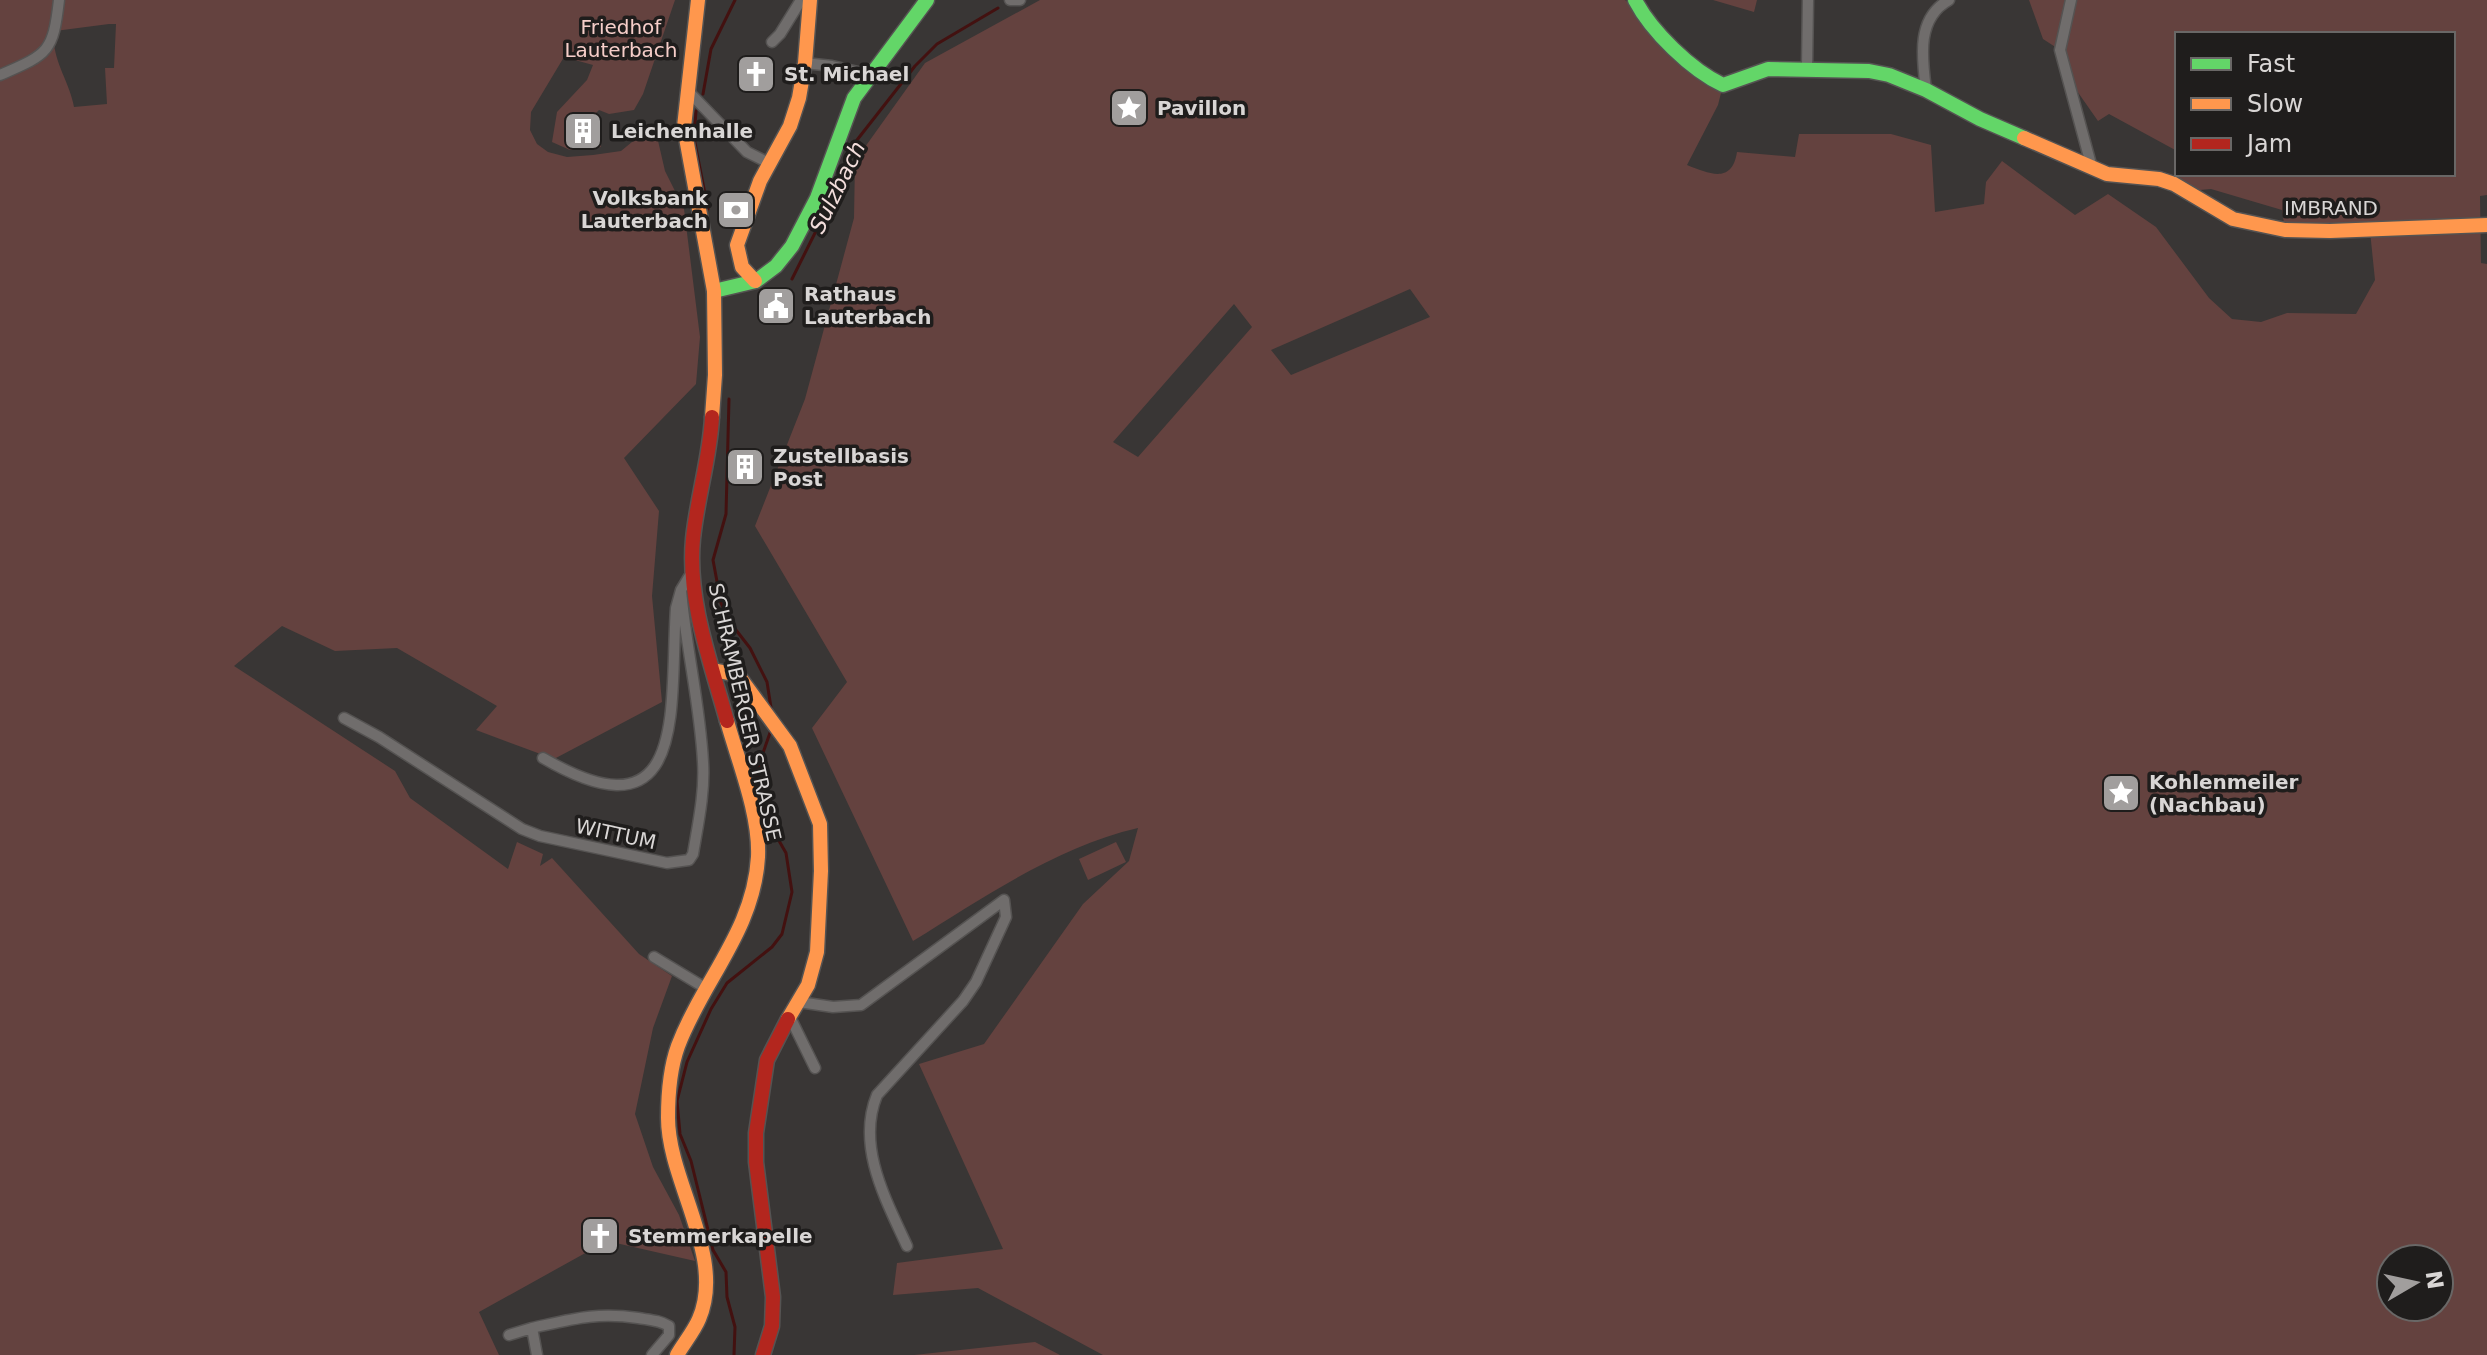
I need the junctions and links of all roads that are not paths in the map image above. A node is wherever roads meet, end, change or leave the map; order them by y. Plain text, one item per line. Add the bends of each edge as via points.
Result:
1 (59, 0) edge
2 (801, 0) edge
3 (810, 0) edge
4 (927, 0) edge
5 (1010, 0) edge
6 (1020, 0) edge
7 (1635, 0) edge
8 (1808, 0) edge
9 (1949, 0) edge
10 (2071, 0) edge
11 (698, 2) edge
12 (772, 42) dead end
13 (805, 63) junction
14 (1807, 68) junction
15 (0, 75) edge
16 (871, 75) junction
17 (687, 90) junction
18 (1926, 90) junction
19 (769, 163) junction
20 (2092, 168) junction
21 (2487, 225) edge
22 (755, 281) junction
23 (714, 291) junction
24 (692, 572) junction
25 (681, 590) junction
26 (713, 670) junction
27 (344, 718) dead end
28 (543, 758) dead end
29 (654, 957) dead end
30 (707, 989) junction
31 (799, 1002) junction
32 (790, 1017) junction
33 (815, 1068) dead end
34 (907, 1246) dead end
35 (532, 1328) junction
36 (509, 1335) dead end
37 (537, 1355) edge
38 (652, 1355) edge
39 (677, 1355) edge
40 (763, 1355) edge

1 - 15 street via 47,50
2 - 12 street
3 - 13 street
4 - 16 street
5 - 6 street
7 - 14 street, IMBRAND via 1645,20 1717,84 1768,69
8 - 14 street
9 - 18 street via 1926,26
10 - 20 street via 2060,50
11 - 17 street, SCHRAMBERGER STRASSE
13 - 16 street
13 - 19 street via 790,126
14 - 18 street, IMBRAND via 1869,71
16 - 22 street via 845,116 801,229
17 - 19 street via 747,152
17 - 23 street, SCHRAMBERGER STRASSE via 684,127
18 - 20 street, IMBRAND
19 - 22 street via 737,245 742,267
20 - 21 street, IMBRAND via 2159,179 2233,219 2285,230
22 - 23 street
23 - 24 street, SCHRAMBERGER STRASSE via 714,416
24 - 25 street
24 - 26 street, SCHRAMBERGER STRASSE
25 - 27 street, WITTUM via 704,766 689,860 667,863 522,829
25 - 28 street via 670,730 653,771 632,785 607,785
26 - 30 street, SCHRAMBERGER STRASSE via 756,826 758,856 743,922
26 - 31 street via 738,675 777,725 820,824 820,933
29 - 30 street
30 - 39 street, SCHRAMBERGER STRASSE via 679,1044 669,1092 671,1141 707,1284 700,1318
31 - 32 street
31 - 34 street via 861,1005 1004,900 1006,917 976,982 872,1107 874,1163
32 - 33 street
32 - 40 street via 767,1060 755,1143 773,1297
35 - 36 street
35 - 37 street
35 - 38 street via 589,1315 660,1321 669,1326 669,1335

